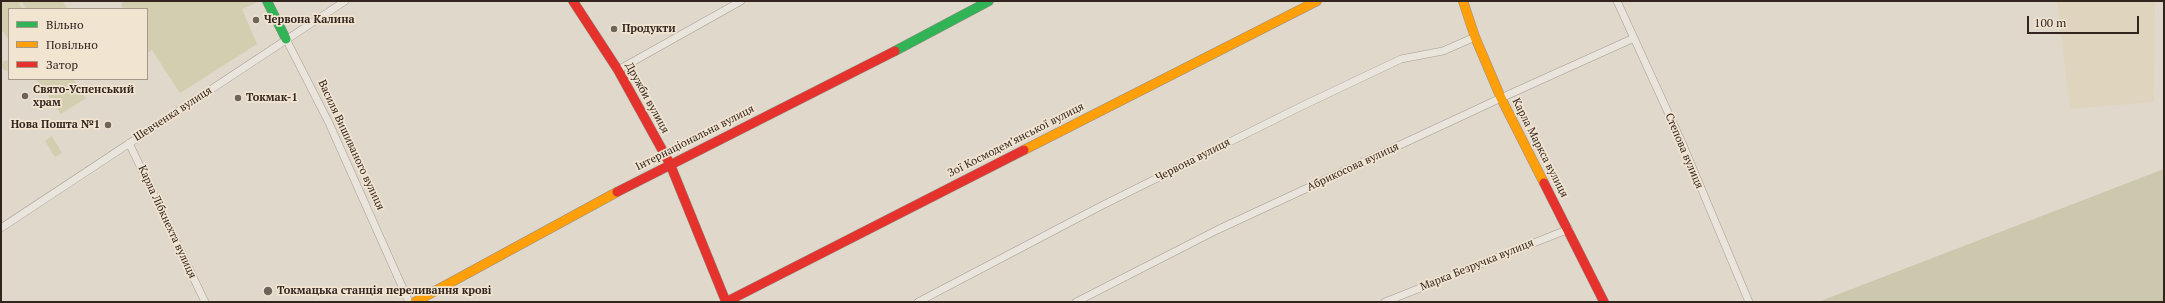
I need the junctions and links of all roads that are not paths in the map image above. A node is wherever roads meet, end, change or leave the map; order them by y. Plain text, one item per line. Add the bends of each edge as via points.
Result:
1 (267, 1) edge
2 (345, 1) edge
3 (573, 1) edge
4 (741, 1) edge
5 (989, 1) edge
6 (1317, 1) edge
7 (1463, 1) edge
8 (1617, 1) edge
9 (1475, 36) junction
10 (1634, 38) junction
11 (286, 39) junction
12 (618, 70) junction
13 (1501, 98) junction
14 (129, 143) junction
15 (670, 164) junction
16 (1, 228) edge
17 (1568, 229) junction
18 (205, 302) edge
19 (409, 302) edge
20 (415, 302) edge
21 (726, 302) edge
22 (918, 302) edge
23 (1076, 302) edge
24 (1385, 302) edge
25 (1604, 302) edge
26 (1750, 302) edge

1 - 11 street, Василя Вишиваного вулиця
2 - 11 street, Шевченка вулиця
3 - 12 street, Дружби вулиця
4 - 12 street
5 - 15 street, Інтернаціональна вулиця via 851,74
6 - 21 street, Зої Космодем’янської вулиця
7 - 9 street, Карла Маркса вулиця
8 - 10 street, Степова вулиця
9 - 13 street, Карла Маркса вулиця
9 - 22 street, Червона вулиця via 1443,51 1401,59 1302,106 1101,206
10 - 13 street, Абрикосова вулиця
10 - 26 street, Степова вулиця
11 - 14 street, Шевченка вулиця
11 - 19 street, Василя Вишиваного вулиця via 329,123
12 - 15 street, Дружби вулиця
13 - 17 street, Карла Маркса вулиця
13 - 23 street, Абрикосова вулиця via 1217,230
14 - 16 street, Шевченка вулиця
14 - 18 street, Карла Лібкнехта вулиця
15 - 20 street, Інтернаціональна вулиця
15 - 21 street, Дружби вулиця
17 - 24 street, Марка Безручка вулиця
17 - 25 street, Карла Маркса вулиця

